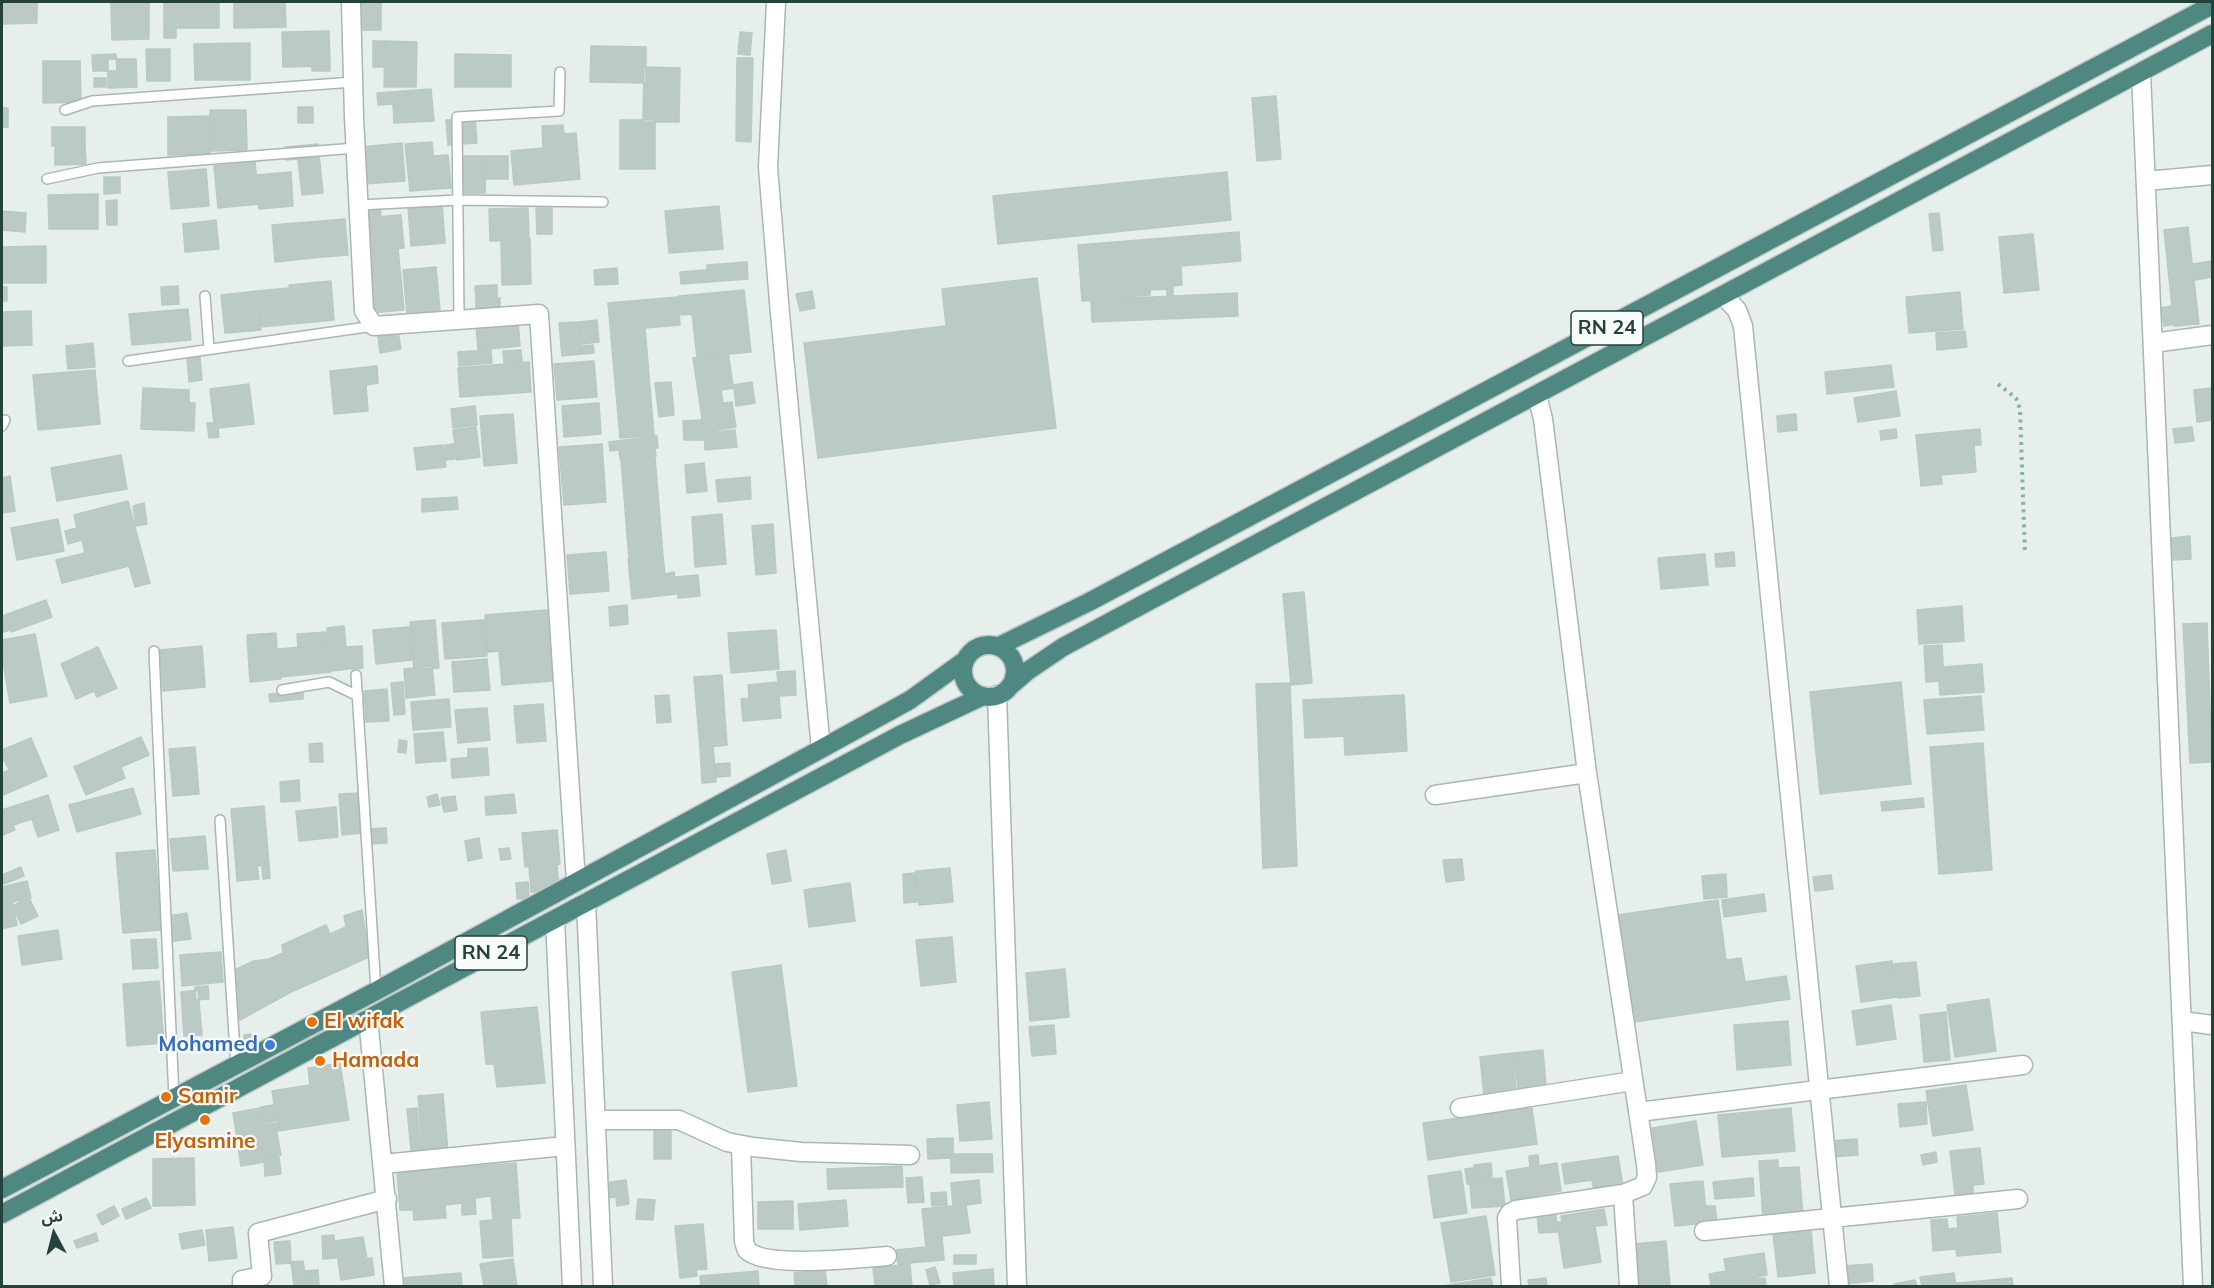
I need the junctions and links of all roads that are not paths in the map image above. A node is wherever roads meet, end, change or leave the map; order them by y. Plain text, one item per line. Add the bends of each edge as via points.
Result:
1 (351, 2) edge
2 (776, 2) edge
3 (2212, 5) edge
4 (2212, 34) edge
5 (560, 72) dead end
6 (2141, 72) junction
7 (354, 82) junction
8 (64, 110) dead end
9 (356, 148) junction
10 (2212, 175) edge
11 (47, 179) dead end
12 (2146, 181) junction
13 (458, 200) junction
14 (603, 202) dead end
15 (359, 205) junction
16 (1723, 295) junction
17 (205, 296) dead end
18 (459, 318) junction
19 (374, 326) junction
20 (2212, 335) edge
21 (2153, 343) junction
22 (209, 350) junction
23 (128, 361) dead end
24 (1537, 395) junction
25 (999, 646) junction
26 (154, 651) dead end
27 (964, 661) junction
28 (356, 675) dead end
29 (282, 690) dead end
30 (996, 693) junction
31 (358, 696) junction
32 (822, 749) junction
33 (1587, 773) junction
34 (1436, 795) dead end
35 (220, 820) dead end
36 (576, 882) junction
37 (586, 902) junction
38 (555, 919) junction
39 (376, 991) junction
40 (368, 1018) junction
41 (2182, 1021) junction
42 (2212, 1025) edge
43 (2023, 1065) dead end
44 (236, 1066) junction
45 (1633, 1081) junction
46 (1819, 1090) junction
47 (174, 1099) junction
48 (1460, 1108) dead end
49 (1638, 1112) junction
50 (596, 1120) junction
51 (741, 1145) junction
52 (565, 1146) junction
53 (910, 1155) dead end
54 (383, 1164) junction
55 (2, 1183) edge
56 (2, 1189) edge
57 (1623, 1194) junction
58 (2018, 1199) dead end
59 (387, 1200) junction
60 (2, 1214) edge
61 (1832, 1217) junction
62 (1704, 1231) dead end
63 (887, 1256) dead end
64 (242, 1287) edge
65 (394, 1287) edge
66 (572, 1287) edge
67 (603, 1287) edge
68 (1017, 1287) edge
69 (1511, 1287) edge
70 (1629, 1287) edge
71 (1839, 1287) edge
72 (2193, 1287) edge

1 - 7 street
2 - 32 street via 768,167
3 - 25 highway, RN 24 via 1131,580
4 - 6 highway, RN 24
5 - 13 lane via 559,111 457,117
6 - 12 street
6 - 16 highway, RN 24
7 - 8 lane via 92,101
7 - 9 street
9 - 11 lane via 98,168
9 - 15 street
10 - 12 street
12 - 21 street
13 - 14 lane
13 - 15 lane
13 - 18 lane
15 - 19 street via 364,312
16 - 24 highway, RN 24
16 - 46 street via 1737,309 1743,326
17 - 22 lane
18 - 19 street
18 - 36 street via 539,314
19 - 22 lane
20 - 21 street
21 - 41 street
22 - 23 lane
24 - 30 highway, RN 24 via 1063,647
24 - 33 street
25 - 27 highway via 982,645
25 - 30 highway via 1014,664 1015,672
26 - 47 lane
27 - 30 highway via 964,679 975,693
27 - 32 highway, RN 24 via 910,699
28 - 31 lane
29 - 31 lane via 329,682
30 - 37 highway, RN 24 via 900,735
30 - 68 street
31 - 39 lane
32 - 36 highway, RN 24
33 - 34 street
33 - 45 street
35 - 44 lane
36 - 39 highway, RN 24
37 - 38 highway, RN 24
37 - 50 street
38 - 40 highway, RN 24
38 - 52 street
39 - 44 highway, RN 24
40 - 54 street
40 - 60 highway, RN 24
41 - 42 street
41 - 72 street
43 - 46 street
44 - 47 highway, RN 24
45 - 48 street
45 - 49 street
46 - 49 street
46 - 61 street
47 - 56 highway, RN 24
49 - 57 street via 1647,1177 1643,1186
50 - 51 street via 679,1120
50 - 67 street
51 - 53 street via 801,1152
51 - 63 street via 747,1249 758,1256 789,1261
52 - 54 street
52 - 66 street
54 - 59 street
55 - 56 lane
57 - 69 street via 1510,1213
57 - 70 street
58 - 61 street
59 - 64 street via 258,1233 262,1276 242,1280
59 - 65 street
61 - 62 street
61 - 71 street

